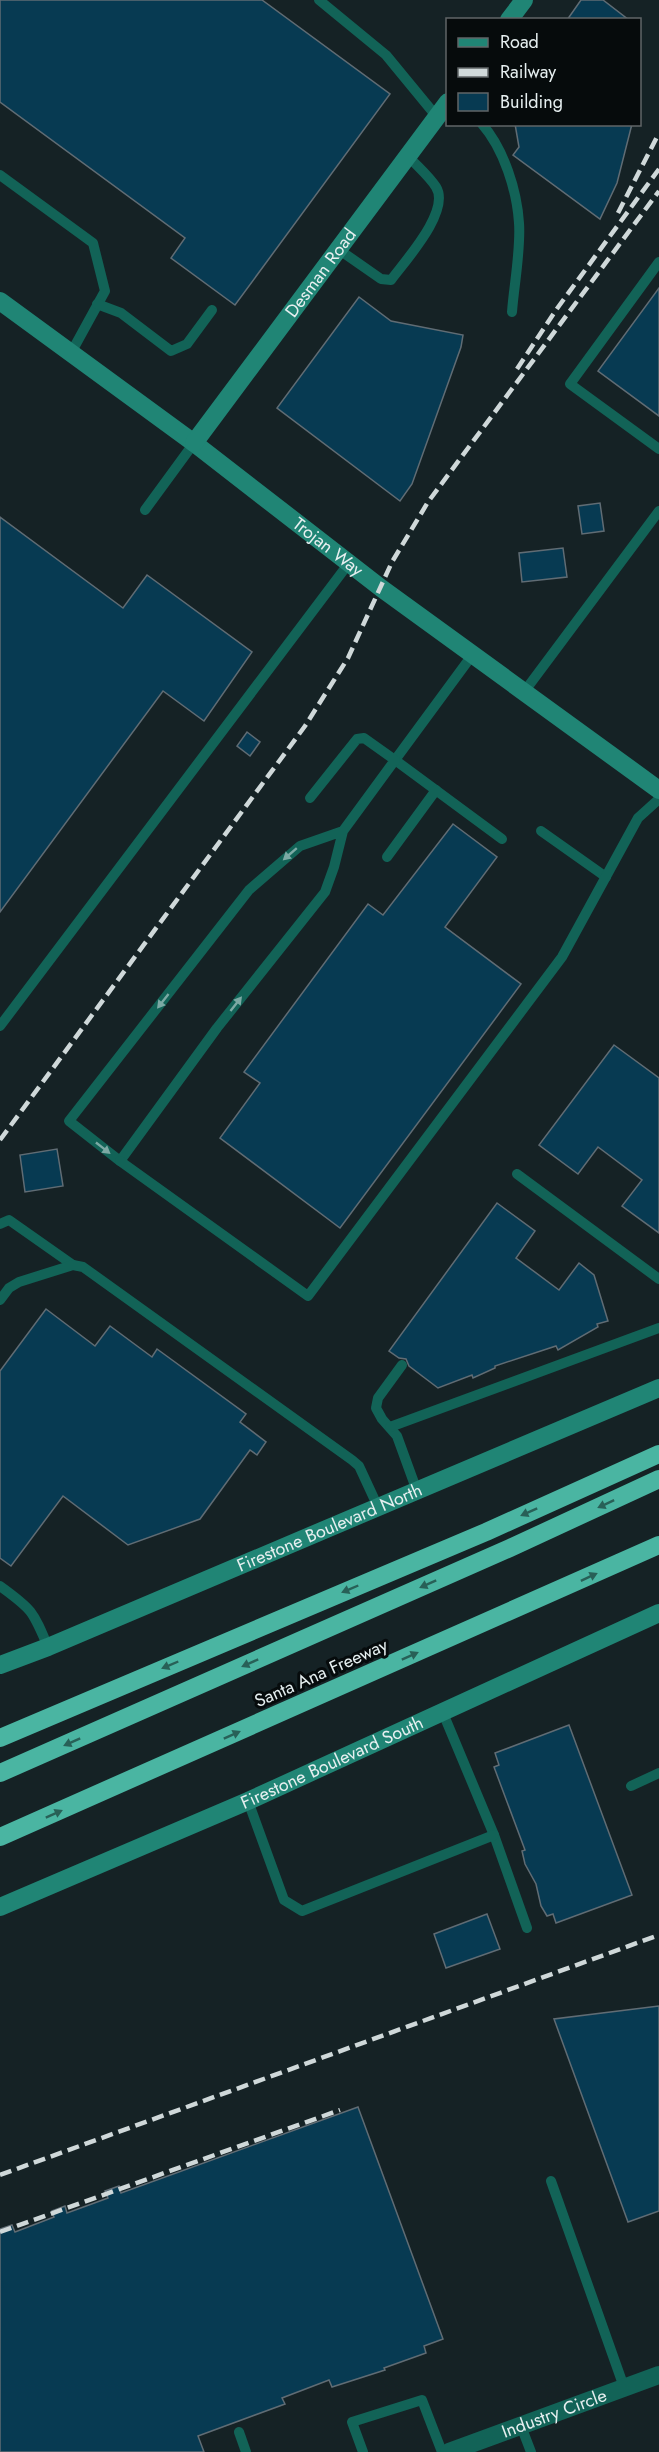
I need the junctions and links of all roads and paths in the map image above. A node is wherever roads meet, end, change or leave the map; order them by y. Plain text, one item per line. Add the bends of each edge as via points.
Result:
1 (319, 0) edge
2 (524, 0) edge
3 (510, 18) edge
4 (442, 109) edge
5 (484, 126) edge
6 (408, 156) junction
7 (0, 175) edge
8 (338, 249) junction
9 (659, 262) edge
10 (0, 301) edge
11 (97, 304) junction
12 (213, 310) dead end
13 (512, 312) dead end
14 (71, 353) junction
15 (194, 443) junction
16 (659, 449) edge
17 (144, 510) dead end
18 (659, 511) edge
19 (349, 563) junction
20 (472, 654) junction
21 (524, 692) junction
22 (395, 760) junction
23 (436, 790) junction
24 (659, 790) edge
25 (310, 798) dead end
26 (659, 799) edge
27 (343, 831) junction
28 (541, 831) dead end
29 (502, 839) dead end
30 (387, 856) dead end
31 (606, 877) junction
32 (0, 1026) edge
33 (120, 1161) junction
34 (517, 1174) dead end
35 (0, 1224) edge
36 (73, 1265) junction
37 (659, 1279) edge
38 (0, 1300) edge
39 (659, 1328) edge
40 (402, 1365) dead end
41 (659, 1388) edge
42 (390, 1427) junction
43 (659, 1454) edge
44 (659, 1479) edge
45 (417, 1491) junction
46 (378, 1507) junction
47 (659, 1545) edge
48 (0, 1586) edge
49 (659, 1613) edge
50 (48, 1647) junction
51 (0, 1665) edge
52 (443, 1713) junction
53 (0, 1737) edge
54 (0, 1773) edge
55 (659, 1773) edge
56 (631, 1786) dead end
57 (248, 1801) junction
58 (494, 1835) junction
59 (0, 1837) edge
60 (0, 1907) edge
61 (526, 1928) dead end
62 (551, 2181) dead end
63 (659, 2375) edge
64 (624, 2387) junction
65 (521, 2426) junction
66 (239, 2432) dead end
67 (246, 2452) edge
68 (363, 2452) edge
69 (442, 2452) edge
70 (449, 2452) edge
71 (531, 2452) edge

1 - 4 lane via 386,55
2 - 3 street
4 - 6 street, Desman Road
5 - 13 lane via 493,136 511,180 519,224
6 - 8 street, Desman Road
6 - 8 lane via 438,189 439,202 437,216 391,280 381,279
7 - 11 lane via 93,243 105,291
8 - 15 street, Desman Road
9 - 16 lane via 570,384
10 - 14 street, Trojan Way
11 - 12 lane via 121,313 171,351 187,344
11 - 14 lane
14 - 15 street, Trojan Way
15 - 17 lane
15 - 19 street, Trojan Way
18 - 21 lane
19 - 20 street, Trojan Way
19 - 32 lane
20 - 21 street, Trojan Way
20 - 22 lane
21 - 24 street, Trojan Way
22 - 23 lane
22 - 25 lane via 364,738 357,739
22 - 27 lane
23 - 29 lane
23 - 30 lane
26 - 31 lane via 638,818
33 -> 27 lane via 217,1028 324,892
27 -> 33 lane via 300,846 249,890 69,1121
28 - 31 lane
31 - 33 lane via 562,957 308,1296
34 - 37 lane
35 - 36 lane via 9,1220
36 - 38 lane via 19,1282
36 - 46 lane via 83,1266 352,1460 359,1466
39 - 42 lane
40 - 42 lane via 378,1398 376,1408
41 - 45 street, Firestone Boulevard North
42 - 45 lane
43 -> 53 highway via 486,1532
44 -> 54 highway
45 - 46 street, Firestone Boulevard North
46 - 50 street, Firestone Boulevard North
59 -> 47 highway, Santa Ana Freeway
48 - 50 lane via 34,1613
49 - 52 street, Firestone Boulevard South
50 - 51 street, Firestone Boulevard North
52 - 57 street, Firestone Boulevard South
52 - 58 lane
55 - 56 lane
57 - 58 lane via 284,1900 302,1911
57 - 60 street, Firestone Boulevard South
58 - 61 lane
62 - 64 lane
63 - 64 street, Industry Circle
64 - 65 street, Industry Circle
65 - 70 street, Industry Circle
65 - 71 lane
66 - 67 lane
68 - 69 lane via 352,2422 422,2400

